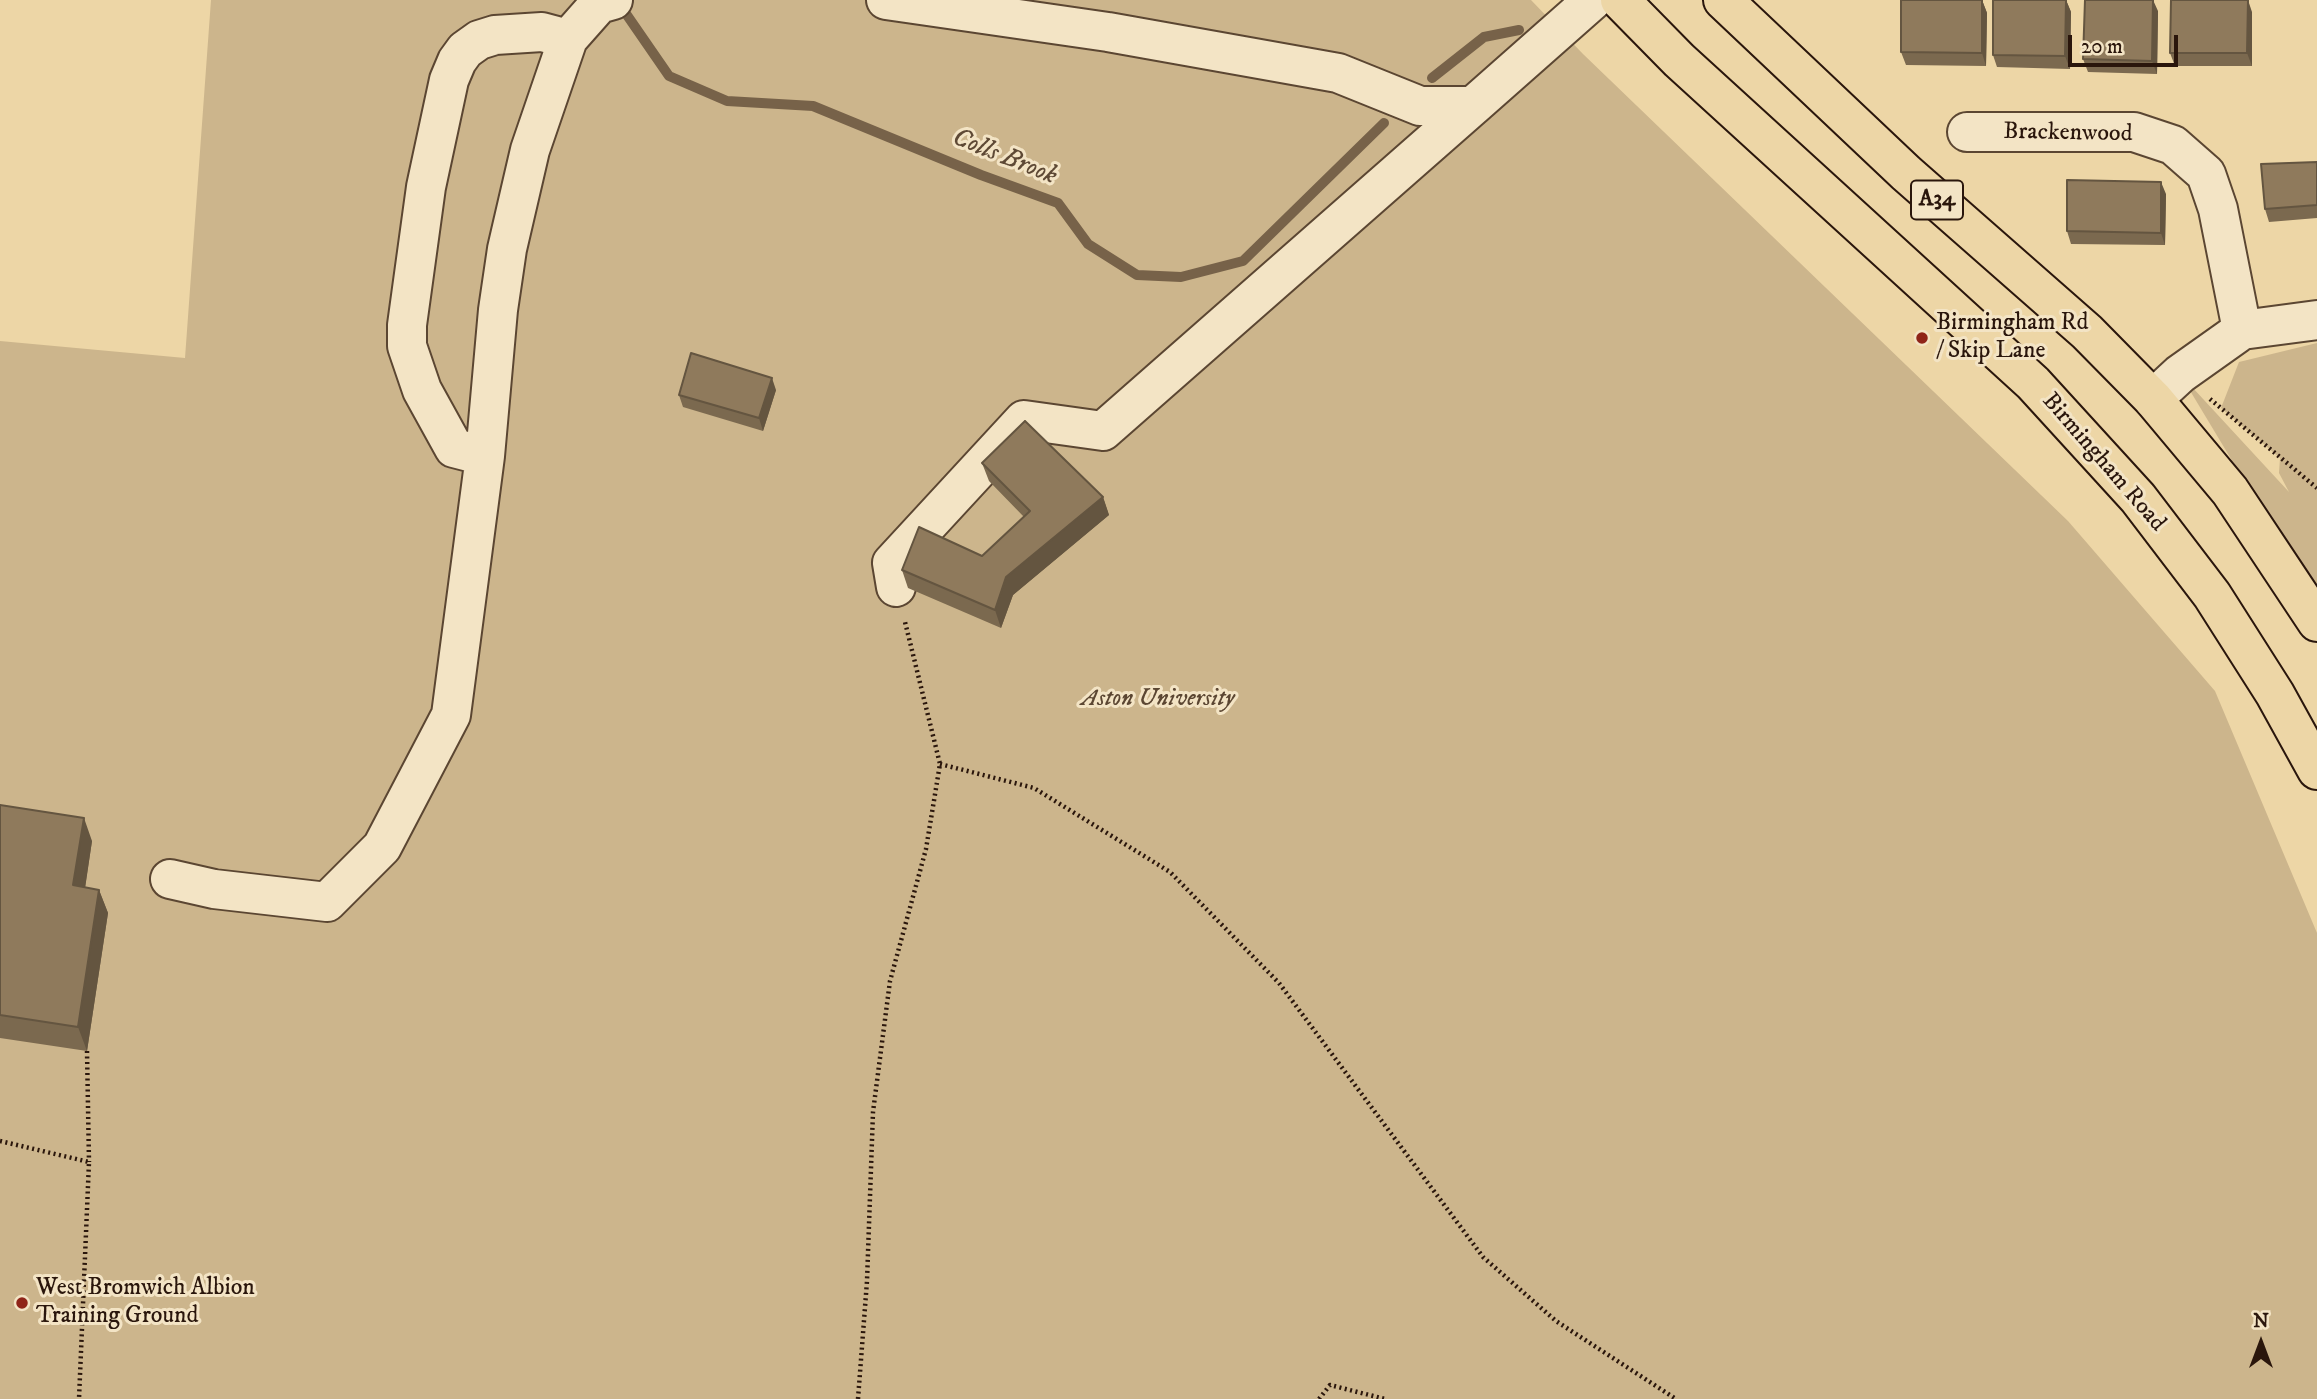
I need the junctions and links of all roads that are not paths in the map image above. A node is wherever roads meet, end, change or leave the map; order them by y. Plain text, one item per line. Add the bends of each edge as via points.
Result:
1 (886, 0) edge
2 (1593, 0) edge
3 (1620, 0) edge
4 (1723, 0) edge
5 (606, 2) edge
6 (568, 39) junction
7 (1472, 106) junction
8 (1967, 132) dead end
9 (2317, 320) edge
10 (2242, 330) junction
11 (2166, 386) junction
12 (485, 456) junction
13 (896, 587) road end
14 (2317, 622) edge
15 (2317, 770) edge
16 (170, 879) dead end

1 - 7 street via 1108,32 1338,73 1420,106
2 - 7 street
3 - 15 highway, Birmingham Road via 1679,60 2033,383 2138,498 2212,595
4 - 11 highway, A34 via 1906,173 2087,332
5 - 6 street
6 - 12 street via 530,150 507,249
6 - 12 street via 542,32 495,35 465,50 449,80 428,174 407,346 422,390 454,449
7 - 13 street via 1103,431 1024,420 892,563
8 - 10 street, Brackenwood via 2134,132 2173,145 2206,174 2218,209
9 - 10 street
10 - 11 street
11 - 14 highway, A34
12 - 16 street via 451,715 382,847 327,902 214,889

